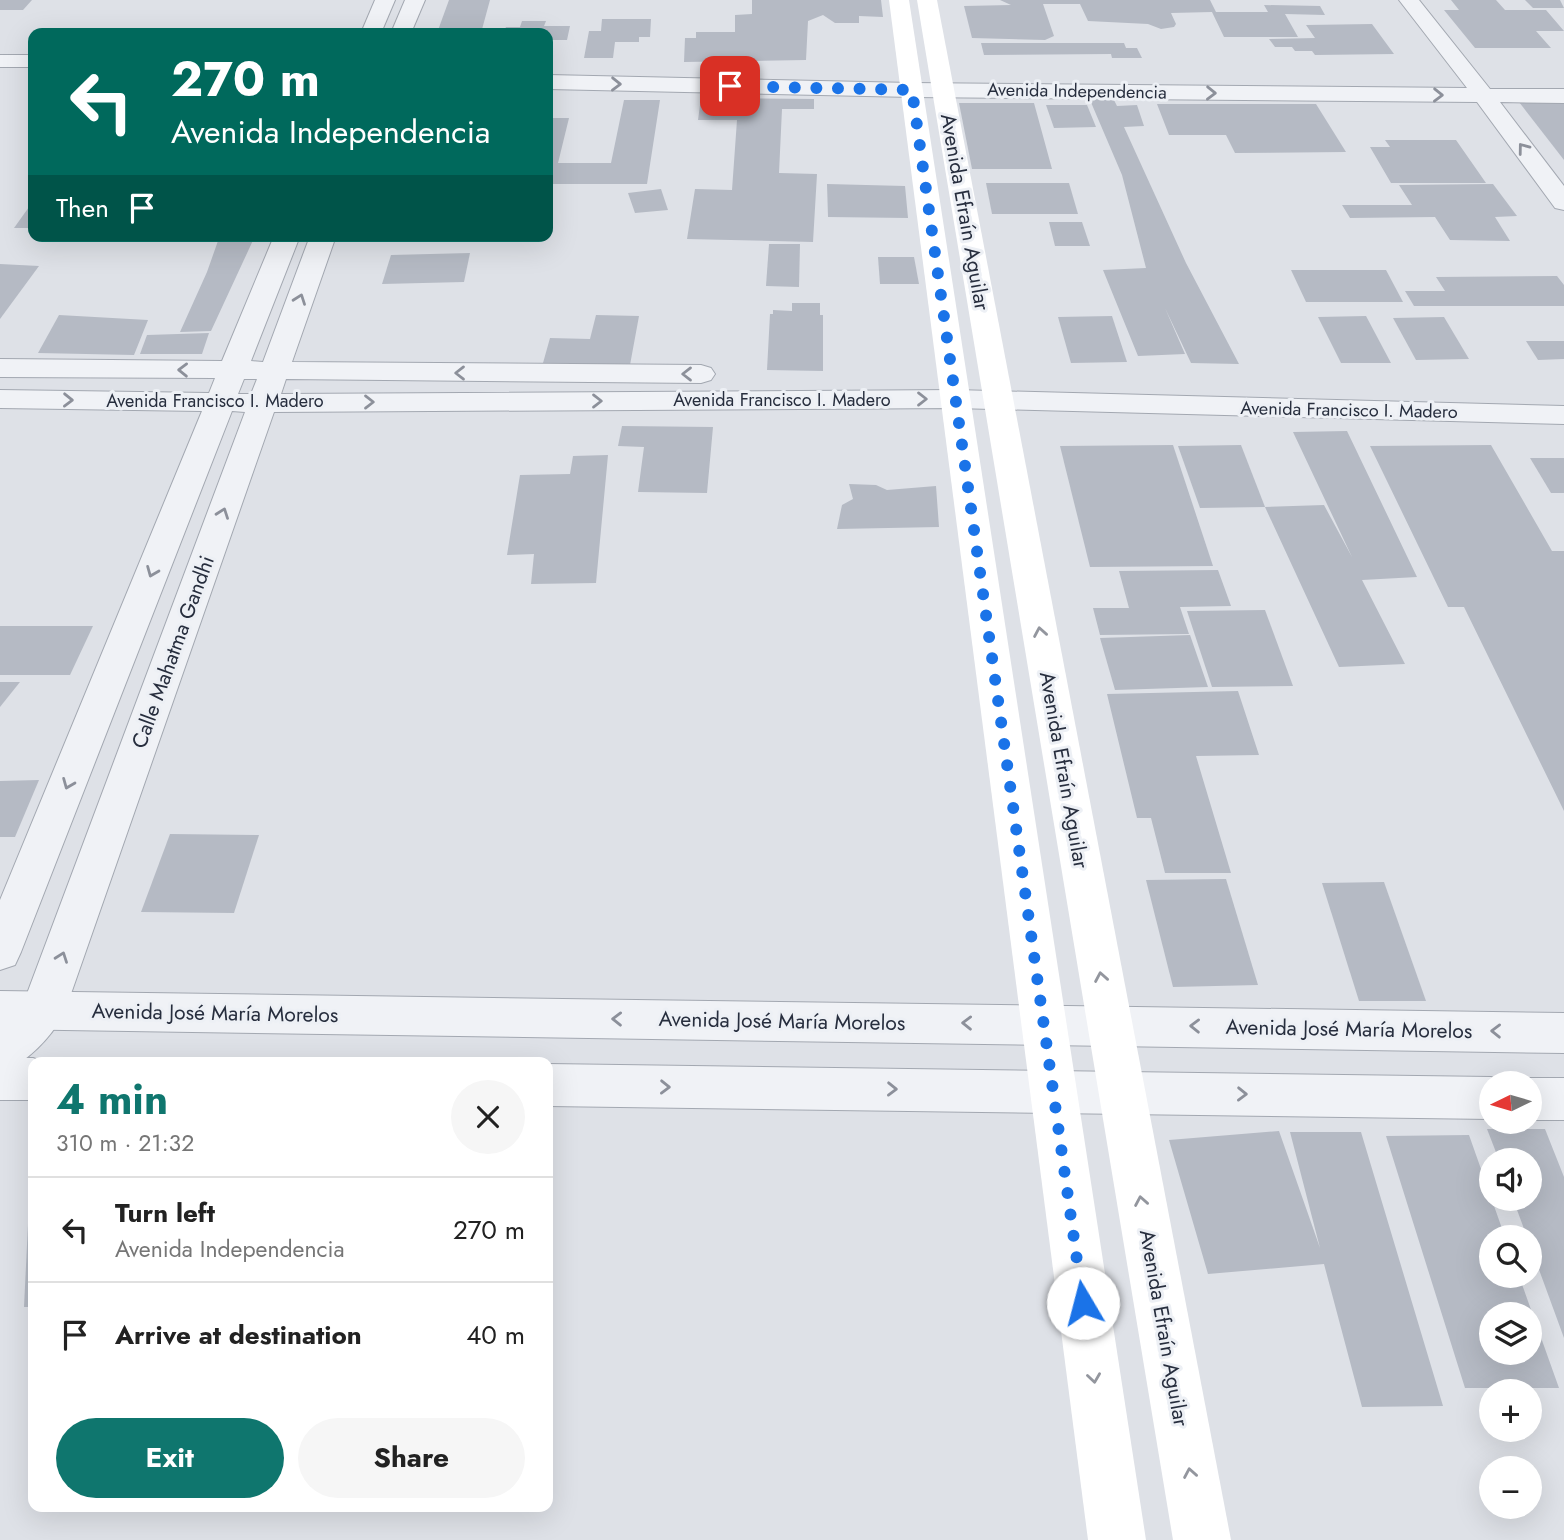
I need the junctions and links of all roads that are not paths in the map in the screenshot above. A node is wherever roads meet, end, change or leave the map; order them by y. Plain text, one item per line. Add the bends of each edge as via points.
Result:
1 (386, 0) edge
2 (415, 0) edge
3 (899, 0) edge
4 (927, 0) edge
5 (1409, 0) edge
6 (373, 28) edge
7 (403, 28) edge
8 (0, 61) edge
9 (28, 61) edge
10 (553, 64) edge
11 (812, 67) dead end
12 (1269, 69) dead end
13 (1441, 71) dead end
14 (1467, 71) junction
15 (1495, 71) dead end
16 (925, 75) junction
17 (0, 78) edge
18 (28, 78) edge
19 (553, 82) edge
20 (1280, 93) junction
21 (1482, 95) junction
22 (1564, 96) edge
23 (1564, 203) edge
24 (285, 242) edge
25 (321, 242) edge
26 (0, 368) edge
27 (226, 386) junction
28 (269, 387) junction
29 (954, 387) junction
30 (996, 388) junction
31 (1564, 388) edge
32 (0, 399) edge
33 (1564, 415) edge
34 (0, 953) edge
35 (0, 1010) edge
36 (43, 1011) junction
37 (1044, 1024) junction
38 (1110, 1025) junction
39 (1564, 1033) edge
40 (0, 1053) edge
41 (0, 1079) edge
42 (28, 1079) edge
43 (553, 1085) edge
44 (1053, 1091) junction
45 (1122, 1092) junction
46 (1479, 1098) edge
47 (1542, 1099) edge
48 (1564, 1099) edge
49 (1117, 1540) edge
50 (1202, 1540) edge

1 - 6 street
2 - 7 street
3 - 16 main road, Avenida Efraín Aguilar
4 - 16 main road, Avenida Efraín Aguilar
5 - 14 street
8 - 9 street
10 - 11 street
12 - 20 street
13 - 14 street
14 - 15 street
14 - 21 street
19 -> 16 street, Avenida Independencia
16 -> 20 street, Avenida Independencia
16 - 29 main road, Avenida Efraín Aguilar
16 - 30 main road, Avenida Efraín Aguilar
17 - 18 street
20 -> 21 street, Avenida Independencia
21 - 22 street, Avenida Independencia
23 -> 21 street
24 - 27 street
28 -> 25 street, Calle Mahatma Gandhi
27 -> 26 street, Avenida Francisco I. Madero
27 - 28 street, Avenida Francisco I. Madero
32 -> 27 street, Avenida Francisco I. Madero
27 -> 34 street
28 - 29 street, Avenida Francisco I. Madero
36 -> 28 street, Calle Mahatma Gandhi
29 - 30 street, Avenida Francisco I. Madero
29 - 37 main road, Avenida Efraín Aguilar
30 - 31 street, Avenida Francisco I. Madero
30 - 33 street, Avenida Francisco I. Madero
38 -> 30 main road, Avenida Efraín Aguilar
35 - 36 street, Avenida José María Morelos
37 -> 36 street, Avenida José María Morelos
36 - 40 street, Calle Mahatma Gandhi
37 - 38 street, Avenida José María Morelos
37 - 44 main road, Avenida Efraín Aguilar
39 -> 38 street, Avenida José María Morelos
38 - 45 main road, Avenida Efraín Aguilar
41 - 42 street
43 -> 44 street
44 - 45 street
44 -> 49 main road, Avenida Efraín Aguilar
45 -> 46 street
50 -> 45 main road, Avenida Efraín Aguilar
47 - 48 street

